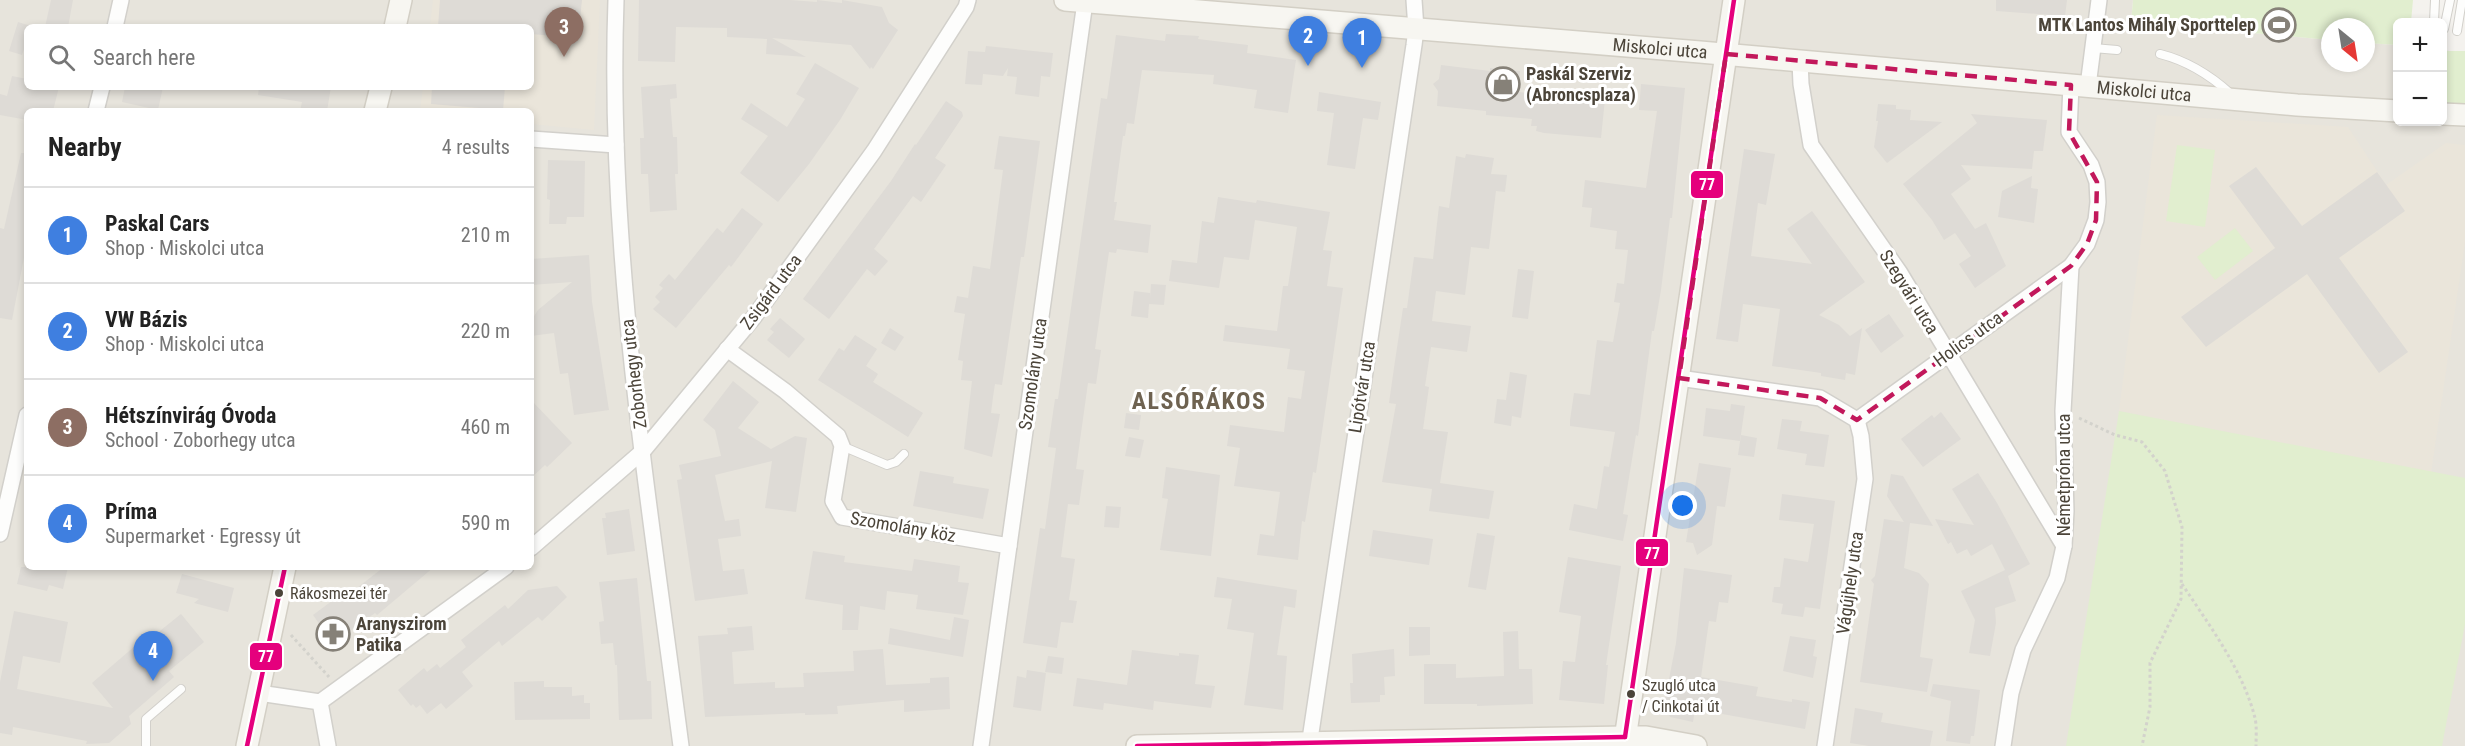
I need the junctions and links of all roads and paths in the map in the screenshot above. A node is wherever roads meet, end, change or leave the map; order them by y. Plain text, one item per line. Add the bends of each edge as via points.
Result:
1 (122, 0) edge
2 (401, 0) edge
3 (616, 0) edge
4 (968, 0) edge
5 (1414, 0) edge
6 (1734, 0) edge
7 (2098, 0) edge
8 (2435, 0) edge
9 (2450, 0) edge
10 (2462, 0) edge
11 (1078, 1) edge
12 (2434, 18) edge
13 (2446, 18) edge
14 (116, 24) edge
15 (396, 24) edge
16 (1416, 29) junction
17 (2461, 31) edge
18 (2093, 48) junction
19 (2117, 50) dead end
20 (1726, 54) junction
21 (2160, 54) dead end
22 (1800, 61) junction
23 (2080, 85) junction
24 (101, 90) edge
25 (380, 90) edge
26 (2236, 99) junction
27 (97, 108) edge
28 (376, 108) edge
29 (2393, 111) edge
30 (2447, 114) edge
31 (2465, 115) edge
32 (534, 138) edge
33 (616, 145) junction
34 (2071, 267) junction
35 (727, 349) junction
36 (1948, 353) junction
37 (1679, 378) junction
38 (2064, 411) junction
39 (1857, 420) junction
40 (24, 428) edge
41 (842, 446) junction
42 (643, 450) junction
43 (904, 454) dead end
44 (0, 534) edge
45 (534, 545) edge
46 (1009, 546) junction
47 (2064, 546) junction
48 (284, 570) edge
49 (502, 570) edge
50 (2181, 583) junction
51 (275, 618) junction
52 (181, 689) dead end
53 (341, 689) junction
54 (259, 693) junction
55 (320, 702) junction
56 (1625, 742) edge
57 (1309, 745) edge
58 (146, 746) edge
59 (247, 746) edge
60 (328, 746) edge
61 (681, 746) edge
62 (981, 746) edge
63 (1137, 746) edge
64 (1696, 746) edge
65 (1825, 746) edge
66 (2003, 746) edge
67 (2142, 746) edge
68 (2256, 746) edge

1 - 14 street
2 - 15 street
3 - 33 street, Zoborhegy utca
4 - 35 street, Zsigárd utca via 874,151
5 - 16 street, Lipótvár utca
6 - 20 street
7 - 18 street
8 - 12 lane
9 - 13 lane
10 - 17 lane
11 - 16 street, Miskolci utca
11 - 46 street, Szomolány utca
16 - 20 street, Miskolci utca
16 - 57 street, Lipótvár utca
18 - 19 lane
18 - 23 street
20 - 22 street, Miskolci utca
20 - 37 street
21 - 26 lane via 2211,76
22 - 23 street, Miskolci utca
22 - 36 street, Szegvári utca via 1811,145 1900,273
23 - 26 street, Miskolci utca
23 - 34 street, Holics utca via 2069,132 2091,165 2098,202 2087,244
24 - 27 street
25 - 28 street
26 - 29 street, Miskolci utca
30 - 31 street
32 - 33 street
33 - 42 street, Zoborhegy utca via 620,250
34 - 36 street, Holics utca
34 - 38 street, Németpróna utca
35 - 41 street via 785,391 838,436
35 - 42 street, Zsigárd utca
36 - 39 street, Holics utca
36 - 47 street, Szegvári utca
37 - 39 street via 1820,398
37 - 56 street
38 - 47 street, Németpróna utca
38 - 50 path via 2115,435 2142,442 2165,471 2182,527
39 - 65 street, Vágújhely utca via 1865,479
40 - 44 street
41 - 43 lane via 887,465
41 - 46 street, Szomolány köz via 833,501 842,517
42 - 45 street, Zsigárd utca
42 - 61 street, Zoborhegy utca
46 - 62 street, Szomolány utca
47 - 66 street, Németpróna utca via 2057,578 2023,650
48 - 51 street
49 - 53 street
50 - 67 path via 2181,599 2150,663 2150,707
50 - 68 path via 2215,634 2246,692 2255,720
51 - 53 path
51 - 54 street
52 - 58 lane via 146,719
53 - 55 street
54 - 55 street
54 - 59 street
55 - 60 street
56 - 57 street
56 - 64 street via 1646,738
57 - 63 street

